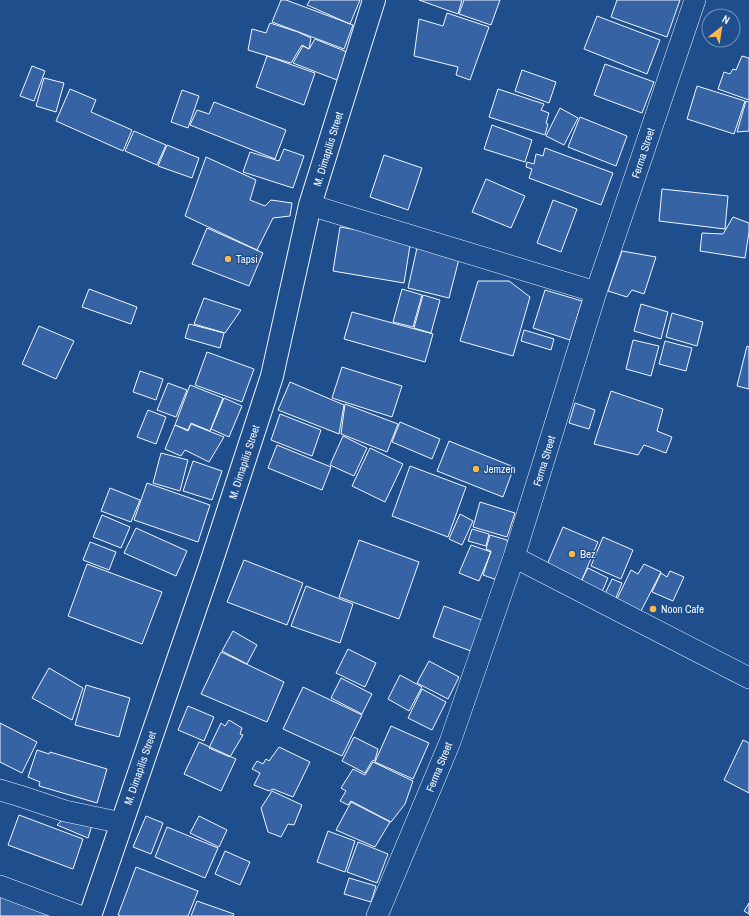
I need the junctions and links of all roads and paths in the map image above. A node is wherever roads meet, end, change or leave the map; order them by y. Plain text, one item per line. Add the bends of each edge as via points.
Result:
1 (374, 0) edge
2 (695, 0) edge
3 (310, 205) junction
4 (596, 292) junction
5 (514, 557) junction
6 (749, 678) edge
7 (0, 790) edge
8 (122, 823) junction
9 (0, 886) edge
10 (80, 916) edge
11 (90, 916) edge
12 (377, 916) edge

1 - 3 main road, M. Dimapilis Street
2 - 4 street, Ferma Street
3 - 4 street
3 - 8 main road, M. Dimapilis Street via 272,376
4 - 5 street, Ferma Street
5 - 6 street
5 - 12 street, Ferma Street via 450,742
7 - 8 street via 65,811
8 - 11 main road, M. Dimapilis Street
9 - 10 street

